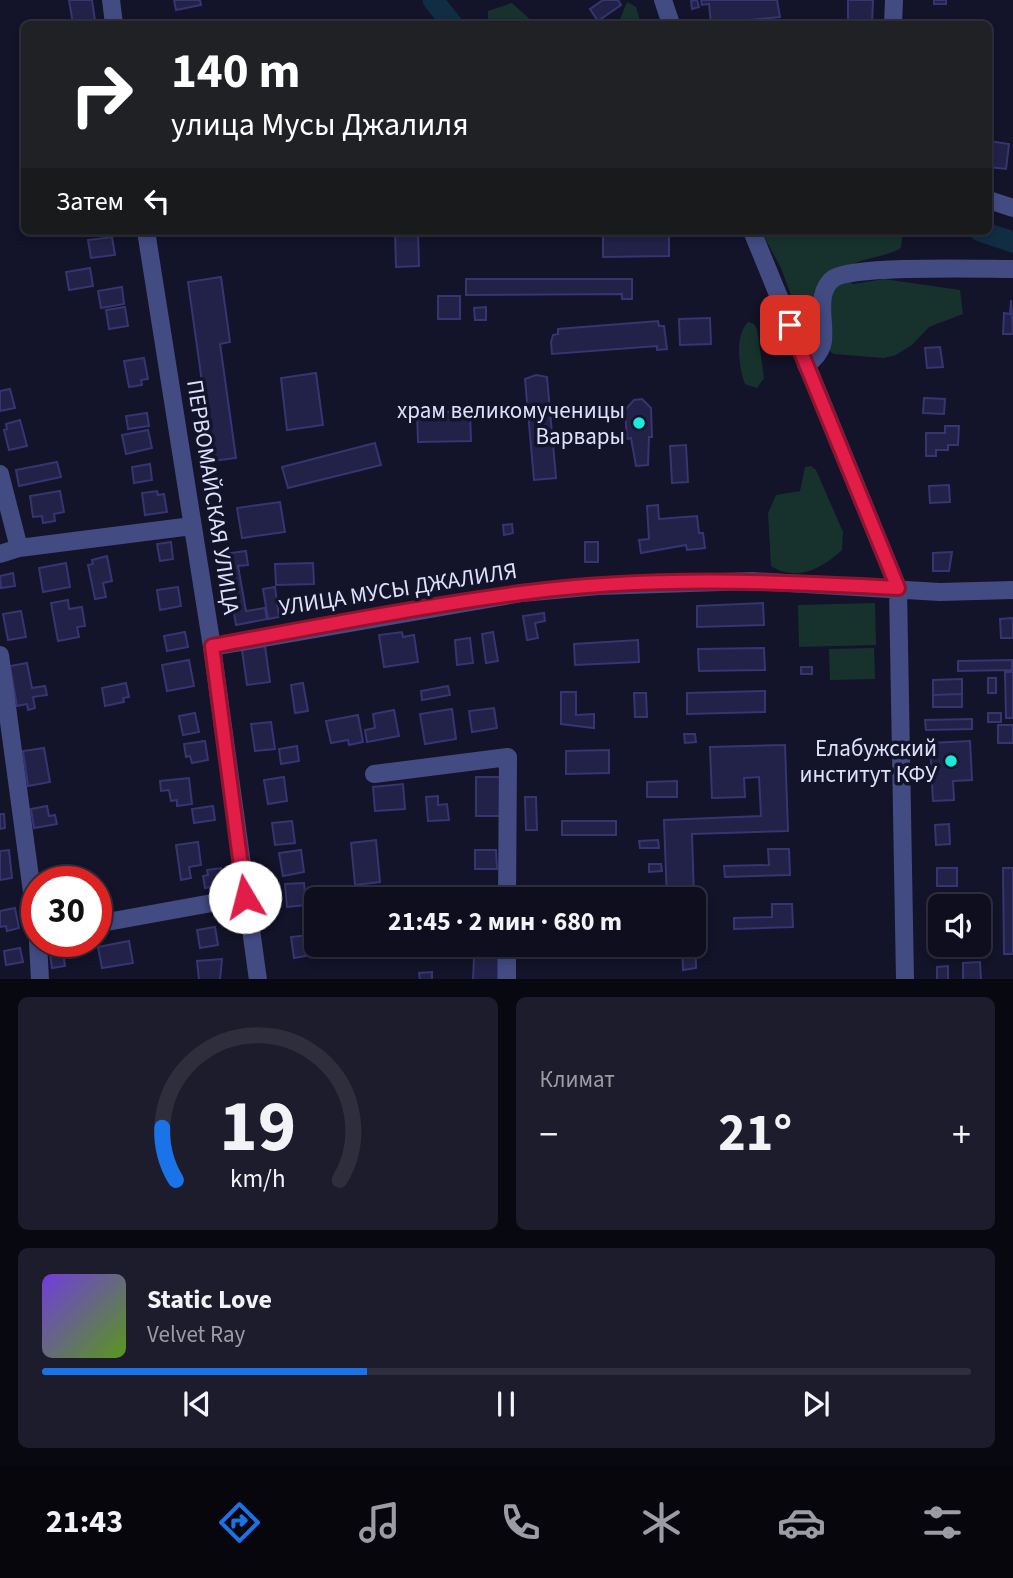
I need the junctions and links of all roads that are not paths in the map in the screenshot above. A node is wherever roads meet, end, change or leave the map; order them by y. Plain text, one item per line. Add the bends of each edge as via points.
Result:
1 (111, 0) edge
2 (663, 0) edge
3 (894, 0) edge
4 (114, 21) edge
5 (670, 21) edge
6 (893, 21) edge
7 (992, 201) edge
8 (1013, 208) edge
9 (147, 235) edge
10 (754, 235) edge
11 (1013, 269) edge
12 (806, 365) junction
13 (0, 474) edge
14 (192, 526) junction
15 (19, 548) junction
16 (0, 554) edge
17 (898, 588) junction
18 (1013, 590) edge
19 (212, 646) junction
20 (0, 655) edge
21 (374, 774) dead end
22 (28, 866) edge
23 (507, 887) edge
24 (245, 897) junction
25 (112, 921) edge
26 (39, 957) edge
27 (507, 957) edge
28 (40, 979) edge
29 (258, 979) edge
30 (507, 979) edge
31 (905, 979) edge

1 - 4 street
2 - 5 street
3 - 6 street
7 - 8 street
9 - 14 street, ПЕРВОМАЙСКАЯ УЛИЦА
10 - 12 street
11 - 12 street via 875,271 834,278 823,297 825,342
12 - 17 street
13 - 15 street
14 - 15 street
14 - 19 street, ПЕРВОМАЙСКАЯ УЛИЦА
15 - 16 street
17 - 18 street, УЛИЦА МУСЫ ДЖАЛИЛЯ
17 - 19 street, УЛИЦА МУСЫ ДЖАЛИЛЯ via 752,581 585,587 509,595
17 - 31 street
19 - 24 street, ПЕРВОМАЙСКАЯ УЛИЦА
20 - 22 street
21 - 23 street via 509,757
24 - 25 street
24 - 29 street, ПЕРВОМАЙСКАЯ УЛИЦА
26 - 28 street
27 - 30 street

